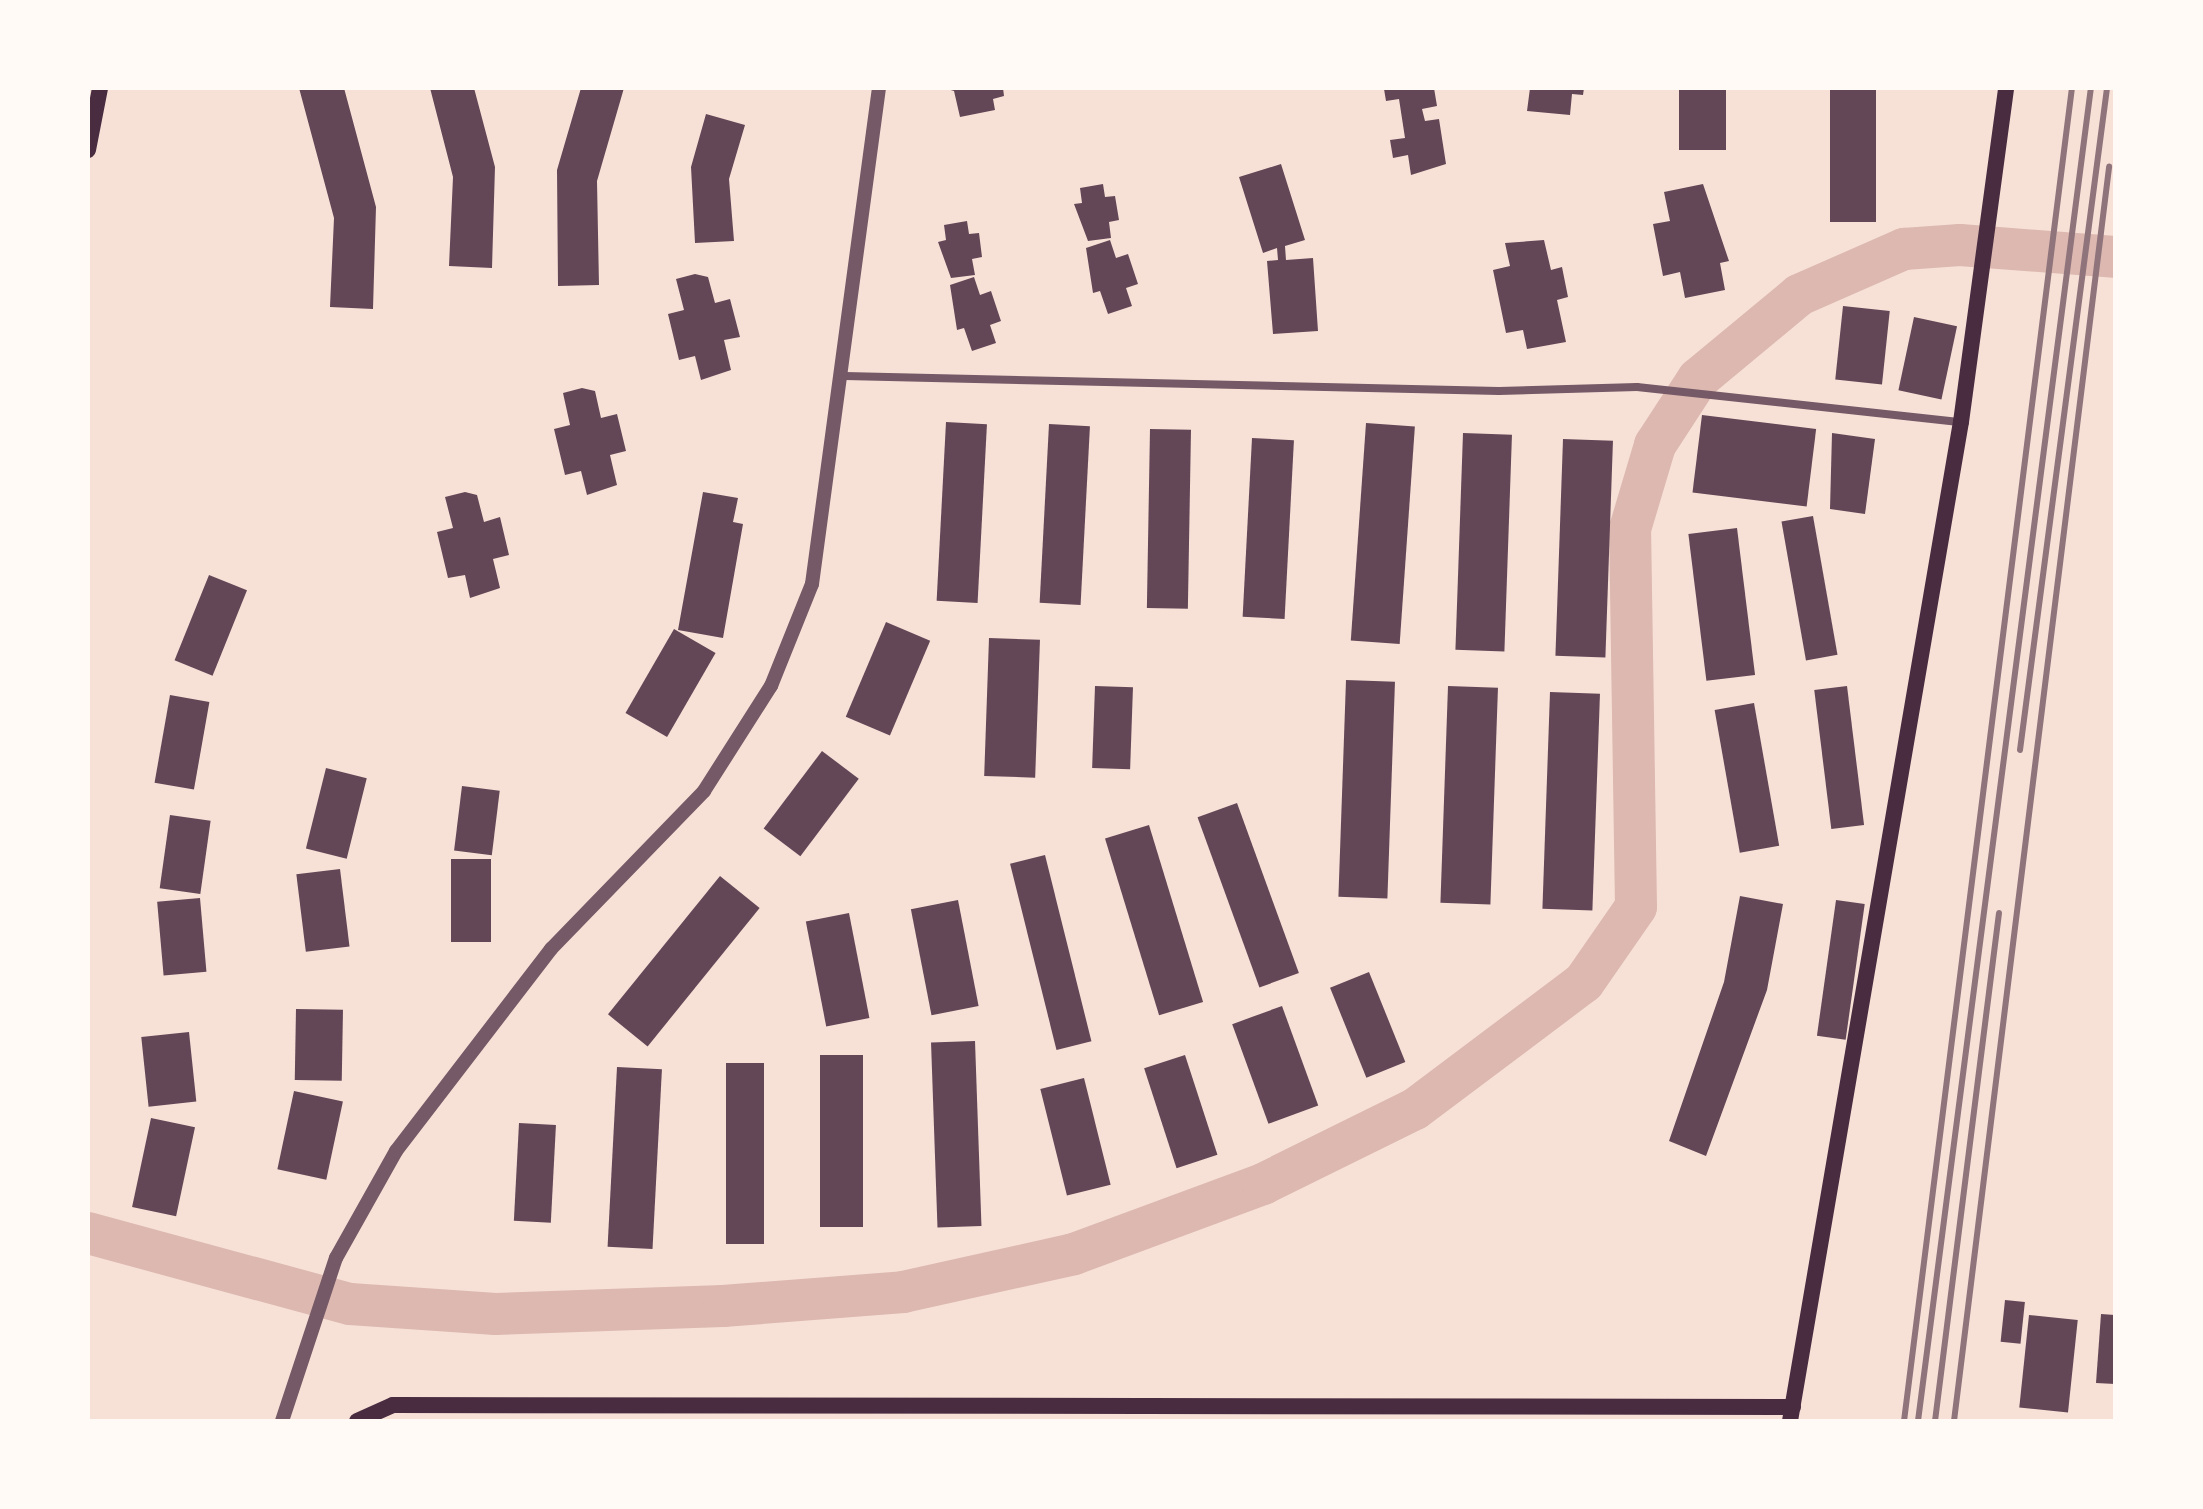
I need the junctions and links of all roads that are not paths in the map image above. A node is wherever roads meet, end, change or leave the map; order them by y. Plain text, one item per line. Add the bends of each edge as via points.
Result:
1 (100, 88) edge
2 (879, 88) edge
3 (2006, 88) edge
4 (88, 150) edge
5 (845, 376) junction
6 (1961, 422) junction
7 (1792, 1414) edge
8 (282, 1421) edge
9 (357, 1421) edge

1 - 4 main road
2 - 5 street
3 - 6 main road
5 - 6 street via 1668,389
5 - 8 street via 812,584 771,686 704,791 589,905 474,1041 396,1151 336,1258 301,1347
6 - 7 main road
7 - 9 main road via 393,1405

